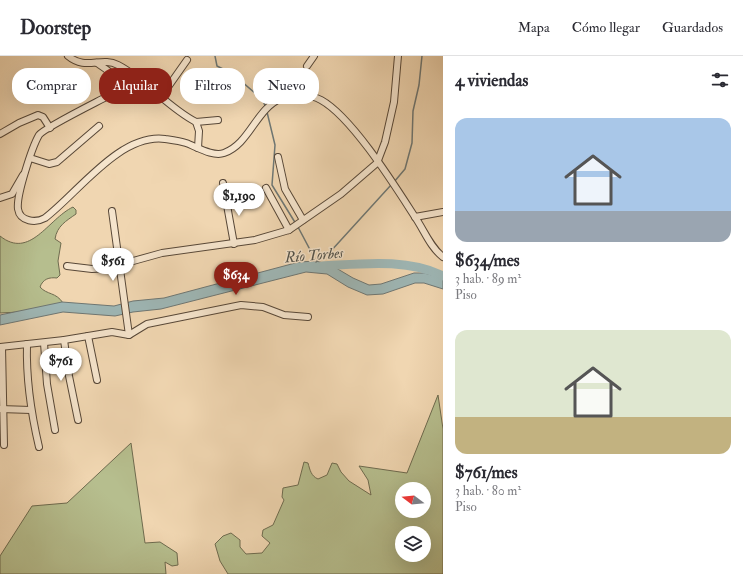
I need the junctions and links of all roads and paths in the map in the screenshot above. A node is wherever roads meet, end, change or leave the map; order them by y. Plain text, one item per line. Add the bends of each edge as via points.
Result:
1 (68, 56) edge
2 (92, 56) edge
3 (108, 56) edge
4 (314, 56) edge
5 (398, 56) edge
6 (187, 60) dead end
7 (97, 63) junction
8 (89, 64) junction
9 (306, 66) dead end
10 (123, 68) edge
11 (172, 81) edge
12 (169, 104) edge
13 (218, 120) dead end
14 (196, 122) junction
15 (99, 126) dead end
16 (50, 128) junction
17 (0, 134) edge
18 (198, 148) junction
19 (30, 158) junction
20 (278, 158) dead end
21 (377, 163) junction
22 (25, 174) junction
23 (223, 183) dead end
24 (266, 188) dead end
25 (0, 198) edge
26 (112, 211) dead end
27 (443, 212) edge
28 (415, 217) junction
29 (303, 220) junction
30 (289, 230) junction
31 (234, 244) junction
32 (443, 257) edge
33 (68, 266) dead end
34 (120, 266) junction
35 (308, 317) dead end
36 (129, 335) junction
37 (88, 336) junction
38 (64, 340) junction
39 (44, 343) junction
40 (27, 344) junction
41 (1, 347) edge
42 (1, 373) edge
43 (97, 380) dead end
44 (1, 409) edge
45 (31, 410) junction
46 (78, 420) dead end
47 (55, 430) dead end
48 (4, 445) dead end
49 (39, 447) dead end

1 - 8 street via 74,61
2 - 8 street
3 - 7 street
4 - 9 street
5 - 21 street via 394,102 385,142
6 - 11 street
7 - 8 street
7 - 10 street via 108,61
7 - 16 street via 113,74 116,81 114,89 108,96
12 - 14 street
13 - 14 street
14 - 18 street via 200,131
15 - 19 street via 57,162 49,164
16 - 17 street via 44,117 38,115
16 - 19 street via 40,134
18 - 21 street via 221,154 232,149 269,106 281,98 301,95 320,100 339,115
18 - 22 street via 162,139 129,145 79,186 53,212 39,221 28,220 18,209
19 - 22 street
20 - 29 street via 285,189
21 - 28 street
21 - 29 street via 341,194
22 - 25 street via 20,178 12,194
23 - 31 street
24 - 30 street
26 - 34 street
27 - 28 street
28 - 32 street via 427,238
29 - 30 street
30 - 31 street via 274,236
31 - 34 street via 162,253
33 - 34 street via 92,269
34 - 36 street
35 - 36 street via 284,315 263,307 241,305 147,324
36 - 37 street via 112,332
37 - 38 street
37 - 43 street
38 - 39 street
38 - 46 street
39 - 40 street
39 - 47 street via 47,384
40 - 41 street
40 - 45 street via 26,371
41 - 42 street
42 - 44 street
44 - 45 street
44 - 48 street
45 - 49 street

